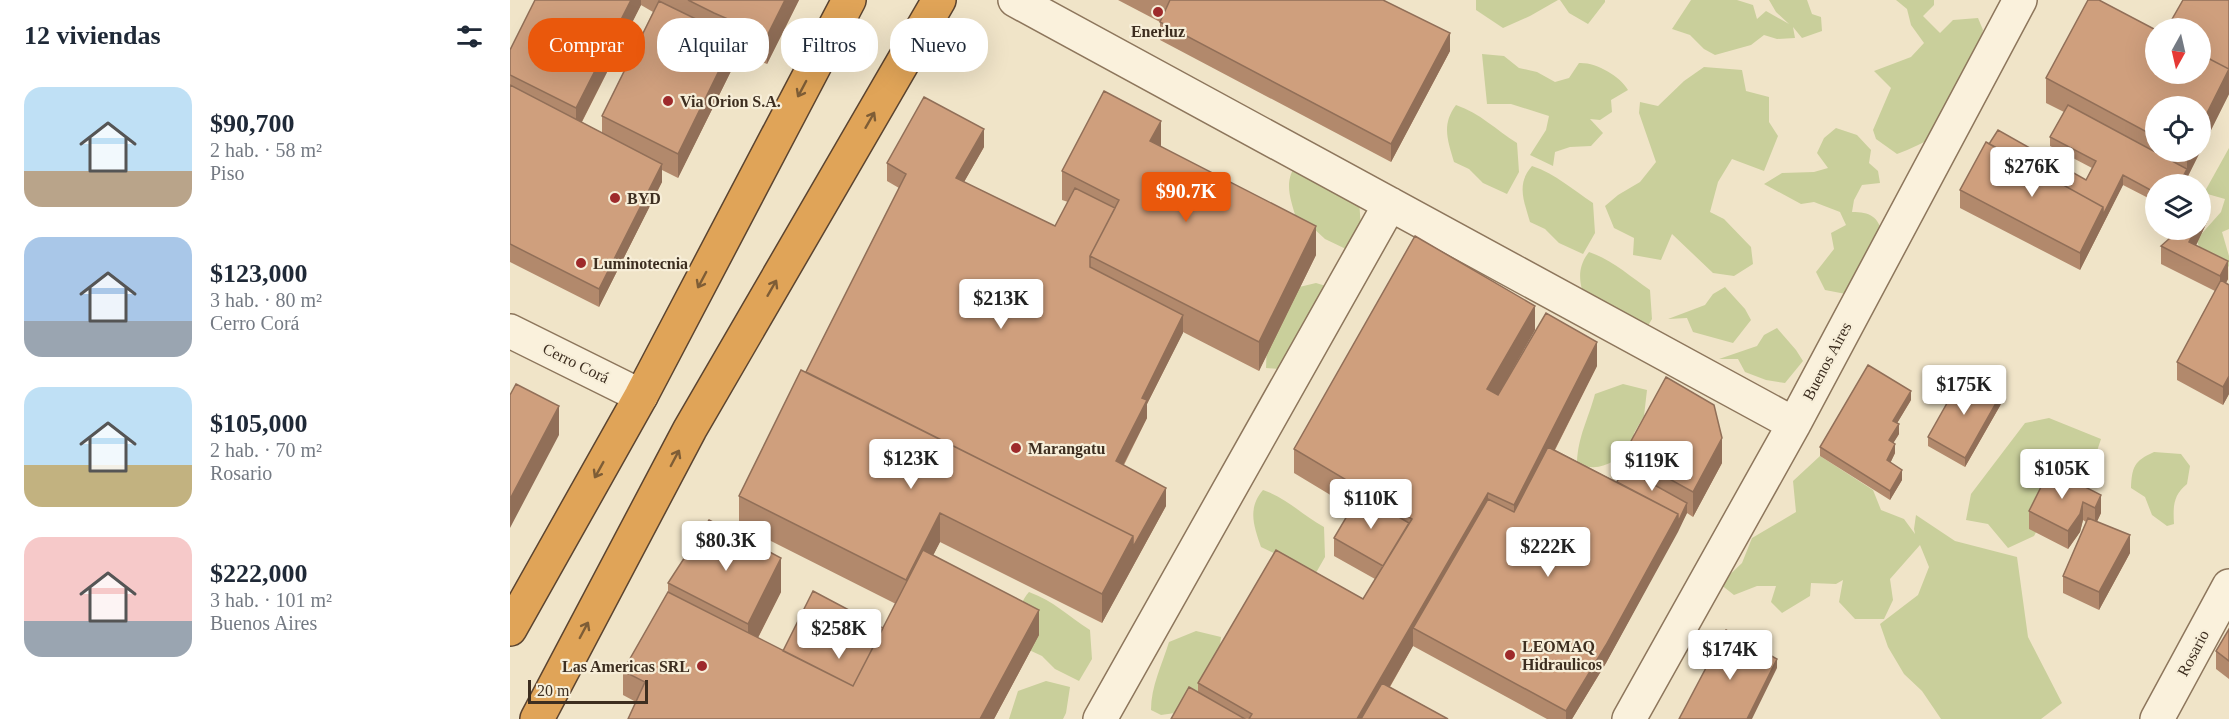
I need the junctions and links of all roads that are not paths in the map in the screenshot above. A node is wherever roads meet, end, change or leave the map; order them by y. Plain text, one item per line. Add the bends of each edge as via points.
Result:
1 (849, 0) edge
2 (939, 0) edge
3 (1015, 0) edge
4 (2020, 0) edge
5 (1390, 204) junction
6 (510, 331) edge
7 (641, 396) junction
8 (1794, 424) junction
9 (2229, 586) edge
10 (510, 630) edge
11 (537, 719) edge
12 (1100, 719) edge
13 (1629, 719) edge
14 (2157, 719) edge

1 -> 7 highway
11 -> 2 highway via 690,429
3 - 5 street
4 - 8 street, Buenos Aires
5 - 8 street
5 - 12 street
6 - 7 street, Cerro Corá
7 -> 10 highway
8 - 13 street, Buenos Aires
9 - 14 street, Rosario

